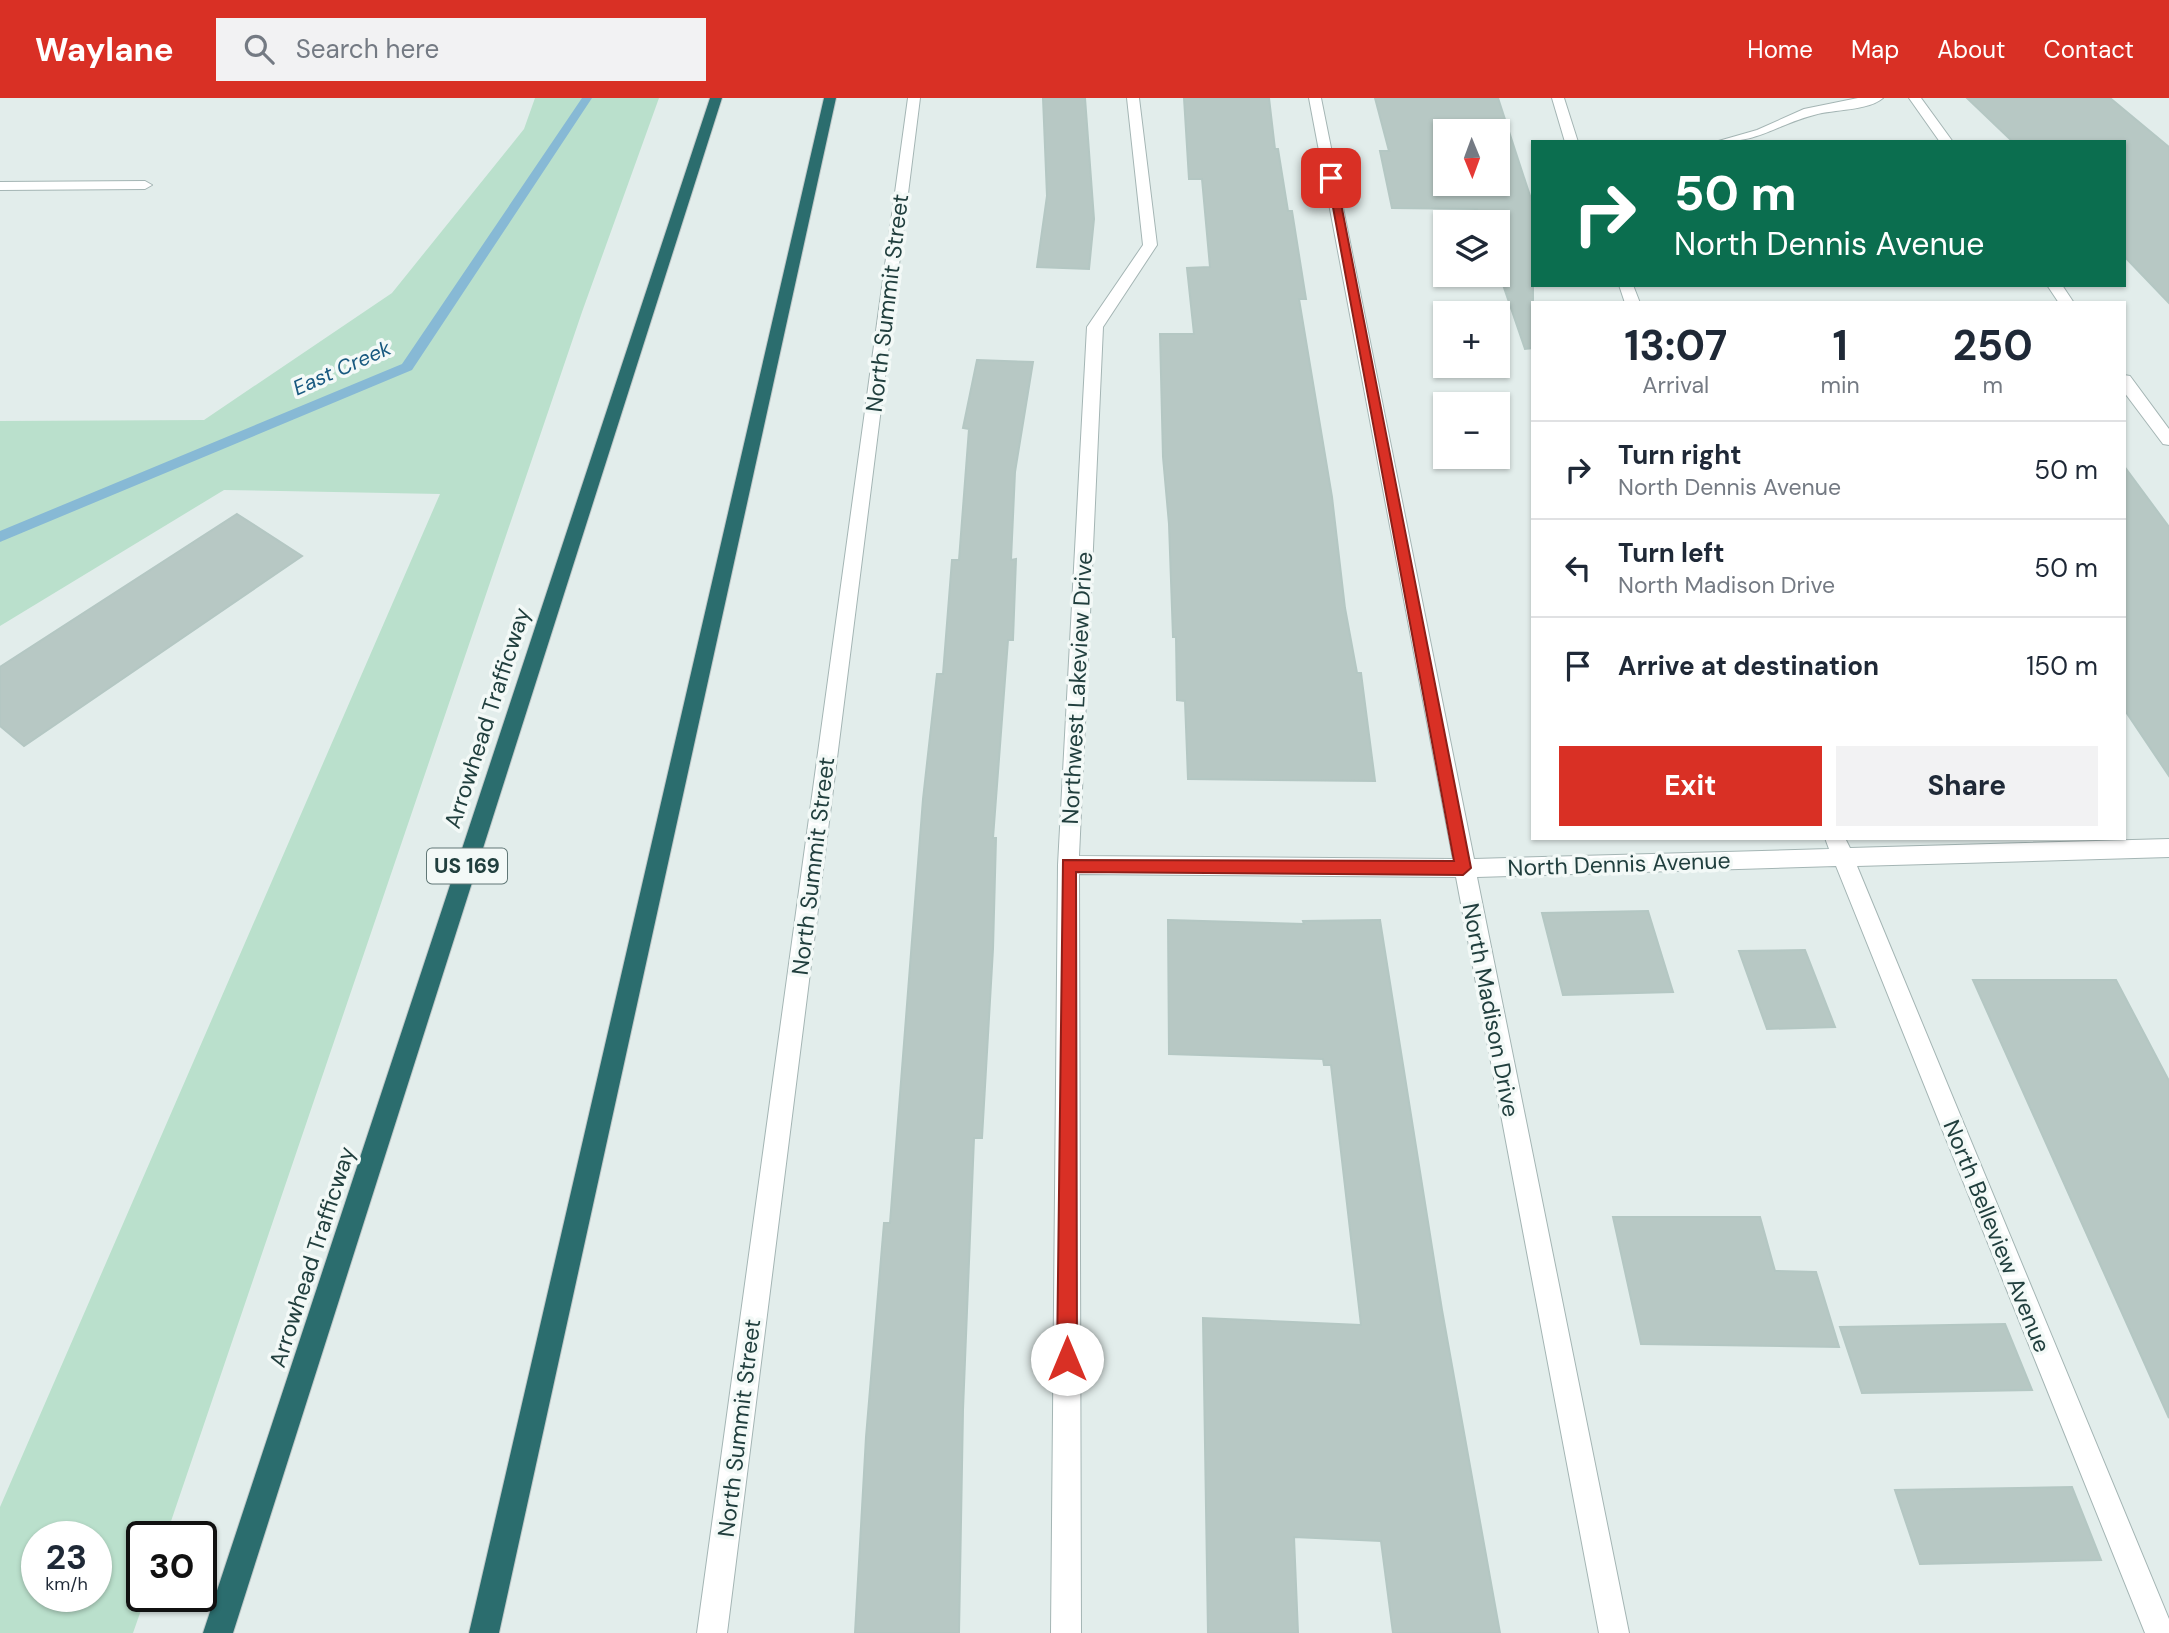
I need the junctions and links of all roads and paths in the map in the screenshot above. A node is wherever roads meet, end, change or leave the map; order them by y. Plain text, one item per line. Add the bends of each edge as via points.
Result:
1 (716, 98) edge
2 (830, 98) edge
3 (914, 98) edge
4 (1133, 98) edge
5 (1315, 98) edge
6 (1558, 98) edge
7 (1877, 98) edge
8 (1915, 98) edge
9 (1571, 140) edge
10 (1730, 140) edge
11 (1946, 140) edge
12 (145, 185) dead end
13 (0, 186) edge
14 (2126, 383) edge
15 (2169, 440) edge
16 (1839, 848) edge
17 (2169, 848) edge
18 (1068, 865) junction
19 (1463, 868) junction
20 (218, 1633) edge
21 (484, 1633) edge
22 (712, 1633) edge
23 (1066, 1633) edge
24 (1614, 1633) edge
25 (2160, 1633) edge

1 - 20 highway, Arrowhead Trafficway / US 169
2 - 21 highway
3 - 22 street, North Summit Street
4 - 18 street, Northwest Lakeview Drive via 1150,244 1095,327
5 - 19 street, North Madison Drive
6 - 9 street
7 - 10 street via 1809,112 1761,133
8 - 11 street
12 - 13 street
14 - 15 street
16 - 17 street, North Dennis Avenue
16 - 19 street, North Dennis Avenue
16 - 25 street, North Belleview Avenue
18 - 19 street, North Dennis Avenue
18 - 23 street, Northwest Lakeview Drive
19 - 24 street, North Madison Drive

